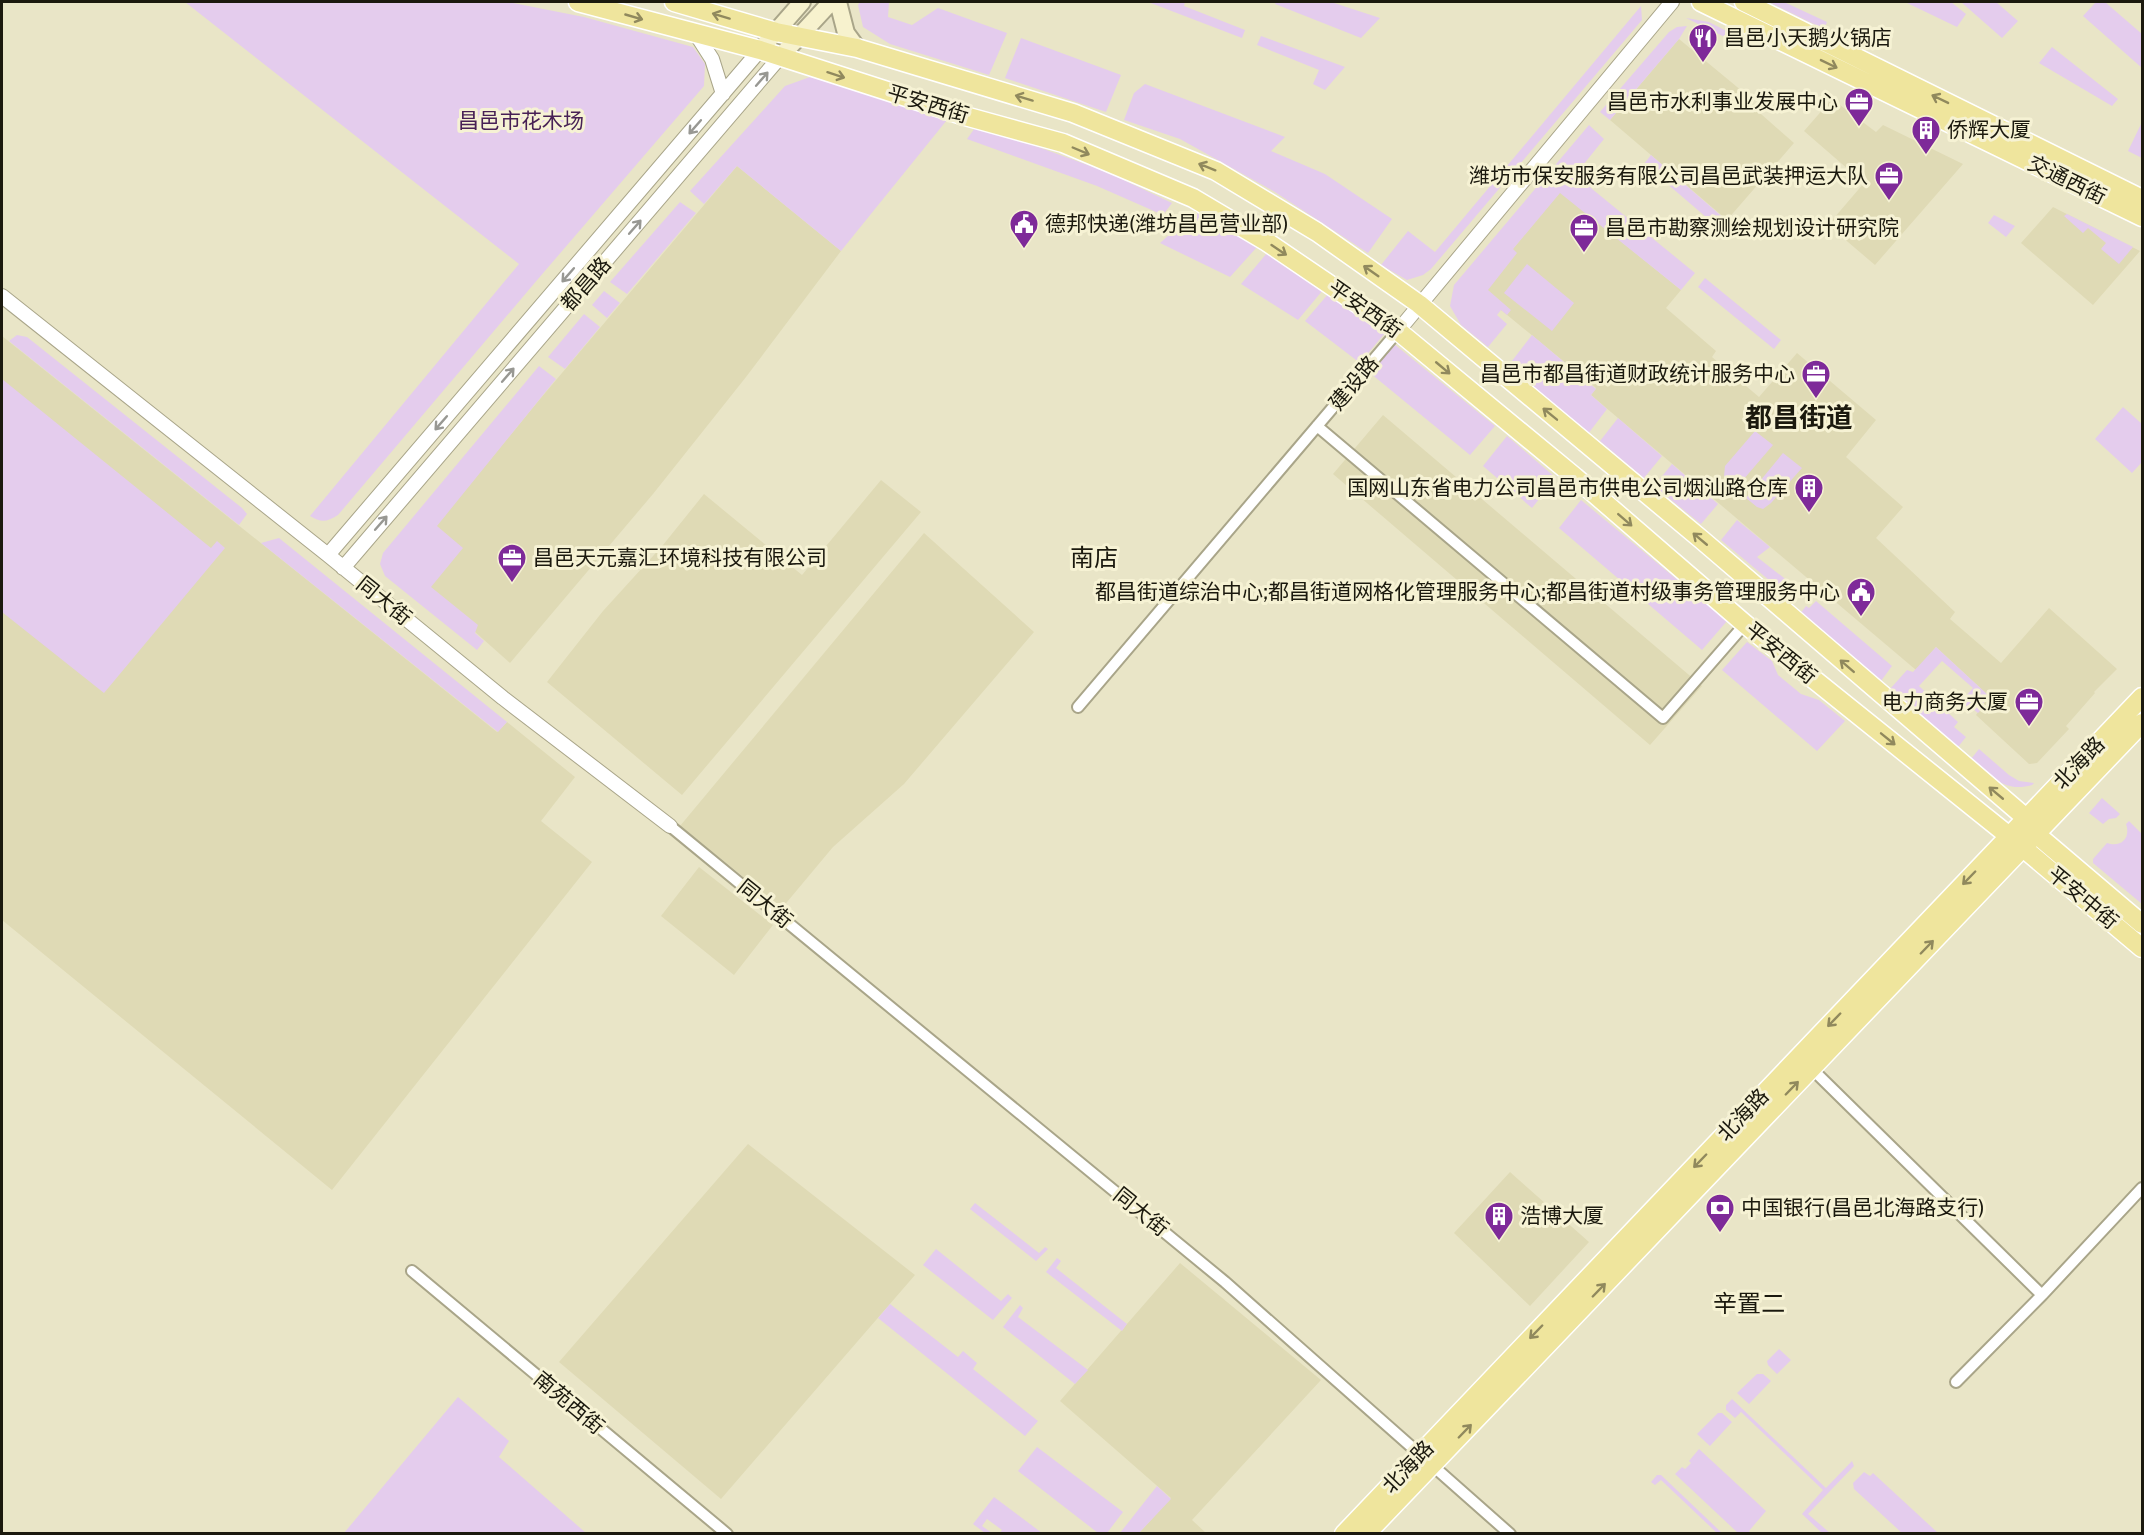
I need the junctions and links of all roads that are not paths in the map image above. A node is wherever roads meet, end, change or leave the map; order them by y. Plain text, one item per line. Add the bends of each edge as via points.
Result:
1 (578, 2) edge
2 (674, 2) edge
3 (802, 2) edge
4 (831, 2) edge
5 (838, 2) edge
6 (1672, 2) edge
7 (1701, 2) edge
8 (1744, 2) edge
9 (776, 32) junction
10 (696, 34) junction
11 (797, 37) junction
12 (857, 48) junction
13 (760, 50) junction
14 (780, 57) junction
15 (723, 94) junction
16 (2142, 199) edge
17 (2142, 217) edge
18 (2, 296) edge
19 (1419, 304) junction
20 (1398, 331) junction
21 (1317, 426) junction
22 (328, 555) junction
23 (343, 568) junction
24 (1745, 624) junction
25 (2142, 697) edge
26 (1078, 706) dead end
27 (2142, 723) edge
28 (2026, 818) junction
29 (670, 826) joint
30 (2036, 834) junction
31 (2016, 842) junction
32 (2142, 924) edge
33 (2142, 948) edge
34 (1806, 1062) junction
35 (2142, 1188) edge
36 (412, 1271) dead end
37 (2042, 1295) junction
38 (1956, 1382) dead end
39 (1426, 1459) junction
40 (727, 1533) edge
41 (1344, 1533) edge
42 (1366, 1533) edge
43 (1510, 1533) edge

1 -> 10 main road, 平安西街
9 -> 2 main road, 平安西街
3 - 9 main road, 都昌路
4 - 11 main road, 都昌路
5 - 12 main road via 846,33
6 - 19 street, 建设路
7 -> 17 main road, 交通西街
16 -> 8 main road, 交通西街
9 - 11 main road, 平安西街
9 - 13 main road, 都昌路
10 - 13 main road, 平安西街
10 - 15 street via 712,59
11 - 12 main road, 平安西街
11 - 14 main road, 都昌路
19 -> 12 main road, 平安西街 via 1317,232 1216,171 1073,113
13 - 14 main road, 平安西街
13 - 15 street, 都昌路
14 -> 20 main road, 平安西街 via 1063,143 1193,198 1267,242
23 -> 14 street, 都昌路
15 -> 22 street, 都昌路
18 - 22 street, 同大街
19 - 20 street, 建设路
28 -> 19 main road, 平安西街
20 - 21 street, 建设路
20 -> 24 main road, 平安西街
21 - 24 street via 1663,718
21 - 26 street, 建设路
22 - 23 street, 同大街
23 - 29 street, 同大街
24 -> 31 main road, 平安西街
25 - 28 main road, 北海路
27 - 30 main road, 北海路
28 - 30 main road, 平安西街
28 - 31 main road, 北海路
29 - 39 street, 同大街 via 1226,1282
30 - 31 main road, 北海路
30 - 32 main road, 平安中街
31 - 33 main road, 平安中街
31 - 34 main road, 北海路
34 - 37 street
34 - 39 main road, 北海路
35 - 37 street
36 - 40 street, 南苑西街
37 - 38 street
39 - 41 main road, 北海路
39 - 42 main road, 北海路
39 - 43 street, 同大街

